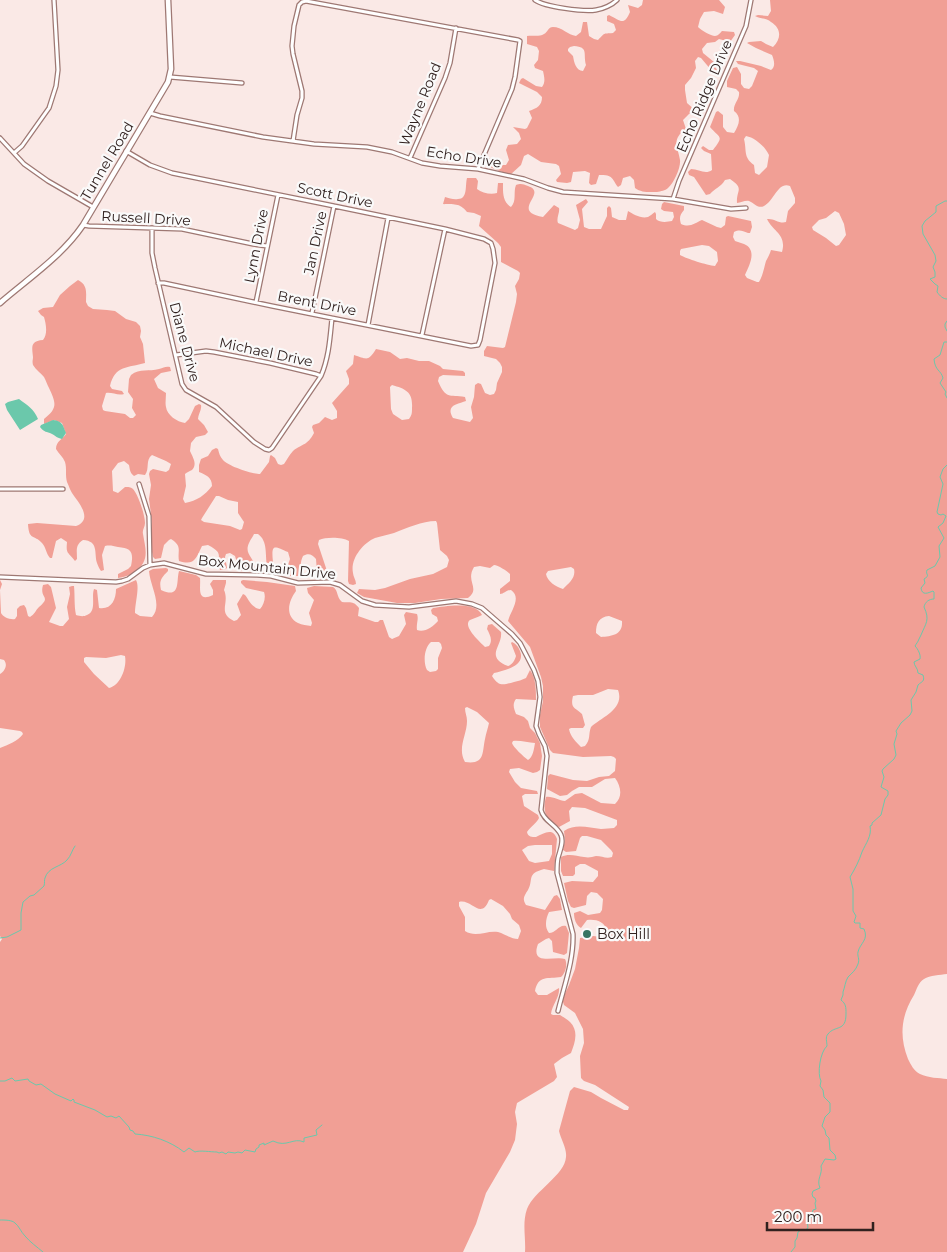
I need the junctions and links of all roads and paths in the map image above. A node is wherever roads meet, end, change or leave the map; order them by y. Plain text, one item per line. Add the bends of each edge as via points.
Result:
1 (54, 0) edge
2 (168, 0) edge
3 (535, 0) edge
4 (617, 0) edge
5 (751, 0) edge
6 (456, 28) junction
7 (170, 77) junction
8 (242, 84) dead end
9 (149, 112) junction
10 (0, 138) edge
11 (292, 141) junction
12 (126, 151) junction
13 (14, 152) junction
14 (410, 158) junction
15 (478, 170) junction
16 (278, 195) junction
17 (673, 199) junction
18 (334, 206) junction
19 (93, 207) junction
20 (746, 208) dead end
21 (388, 218) junction
22 (83, 225) junction
23 (152, 228) junction
24 (445, 229) junction
25 (267, 246) junction
26 (158, 283) junction
27 (256, 302) junction
28 (0, 303) edge
29 (312, 314) junction
30 (332, 318) junction
31 (368, 325) junction
32 (422, 336) junction
33 (471, 346) joint
34 (176, 355) junction
35 (321, 376) junction
36 (139, 484) dead end
37 (0, 488) edge
38 (63, 490) dead end
39 (150, 565) junction
40 (0, 577) edge
41 (558, 1011) dead end

1 - 13 street via 56,86 49,108 22,146
2 - 7 main road, Tunnel Road
3 - 4 street via 581,11 601,9
5 - 17 street, Echo Ridge Drive via 746,26
6 - 11 street via 306,0 302,2 297,11 292,46 302,98
6 - 14 street, Wayne Road via 445,78
6 - 15 street via 520,41 512,89
7 - 8 street
7 - 9 main road, Tunnel Road
9 - 11 street, Echo Drive via 215,128
9 - 12 main road, Tunnel Road
10 - 13 street
11 - 14 street, Echo Drive via 367,147
12 - 16 street, Scott Drive via 159,169
12 - 19 main road, Tunnel Road
13 - 19 street via 36,173
14 - 15 street, Echo Drive via 422,163
15 - 17 street, Echo Drive via 524,179 563,192
16 - 18 street, Scott Drive
16 - 25 street, Lynn Drive
17 - 20 street, Echo Drive via 731,210
18 - 21 street, Scott Drive
18 - 29 street, Jan Drive
19 - 22 main road, Tunnel Road
21 - 24 street, Scott Drive
21 - 31 street
22 - 23 street, Russell Drive
22 - 28 main road, Tunnel Road via 61,252
23 - 25 street, Russell Drive via 188,230
23 - 26 street, Diane Drive via 152,253
24 - 32 street
24 - 33 street, Scott Drive via 484,239 493,248 495,263 480,340 478,345
25 - 27 street, Lynn Drive
26 - 27 street, Brent Drive
26 - 34 street, Diane Drive
27 - 29 street, Brent Drive
29 - 30 street, Brent Drive
30 - 31 street, Brent Drive
30 - 35 street via 326,364
31 - 32 street, Brent Drive
32 - 33 street, Brent Drive
34 - 35 street, Michael Drive via 214,352
34 - 35 street, Diane Drive via 186,390 216,407 254,442 269,450
36 - 39 street via 149,516
37 - 38 street
39 - 40 street via 128,579 116,582
39 - 41 street, Box Mountain Drive via 168,564 206,574 330,582 365,602 387,606 466,602 486,611 516,638 538,681 540,697 536,726 547,756 541,810 561,836 557,873 574,934

